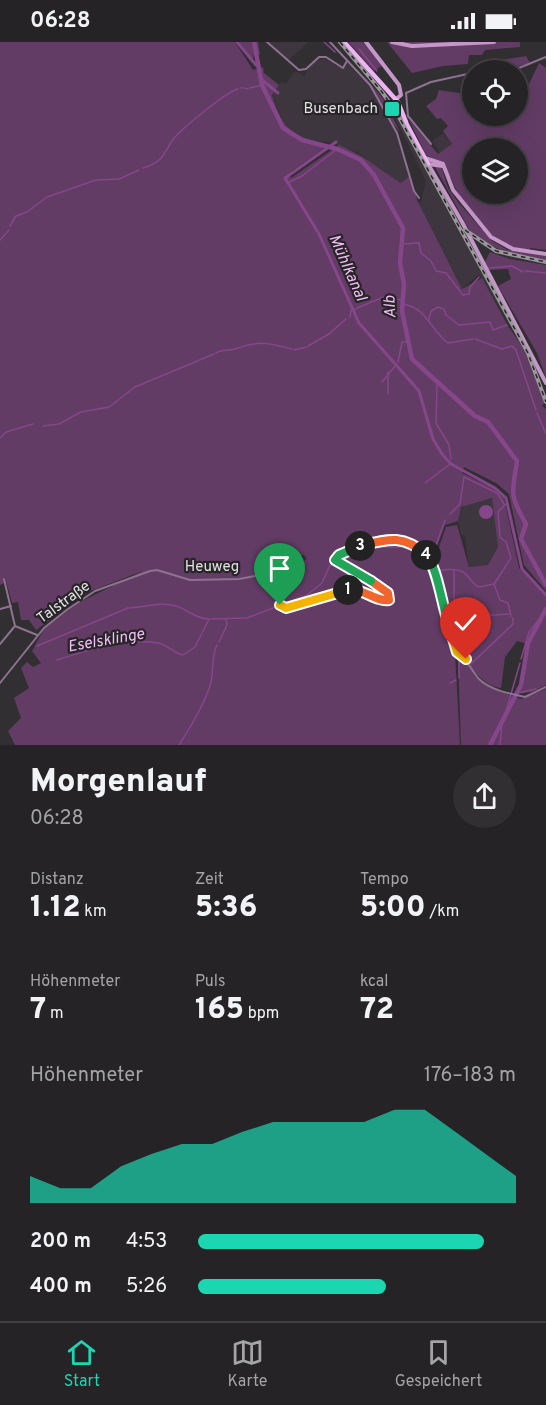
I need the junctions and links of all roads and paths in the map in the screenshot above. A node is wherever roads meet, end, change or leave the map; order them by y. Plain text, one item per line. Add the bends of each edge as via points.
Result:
1 (267, 42) edge
2 (330, 42) edge
3 (344, 42) edge
4 (366, 42) edge
5 (392, 42) edge
6 (494, 42) edge
7 (546, 57) edge
8 (347, 62) junction
9 (528, 64) edge
10 (462, 75) edge
11 (400, 92) junction
12 (406, 93) junction
13 (389, 94) junction
14 (394, 100) junction
15 (431, 144) dead end
16 (430, 162) junction
17 (436, 164) junction
18 (444, 167) junction
19 (434, 174) junction
20 (419, 198) dead end
21 (546, 254) edge
22 (546, 384) edge
23 (160, 571) joint
24 (4, 579) dead end
25 (11, 606) junction
26 (0, 609) edge
27 (15, 626) junction
28 (37, 636) junction
29 (0, 644) edge
30 (0, 683) edge
31 (546, 687) edge

1 - 8 street via 301,70 320,57 343,68
2 - 8 street
3 - 13 main road
4 - 11 main road via 388,69
5 - 6 main road via 412,46
7 - 9 street
8 - 20 street via 370,85 397,133
10 - 12 street via 430,82
11 - 12 street
11 - 13 main road
11 - 14 main road
12 - 15 street via 408,116
13 - 14 main road
14 - 16 main road
16 - 17 main road
16 - 18 main road via 441,162
16 - 19 main road
17 - 18 main road
17 - 19 main road
18 - 21 main road via 453,190 491,237 513,249
19 - 22 main road
23 - 28 street, Talstraße via 140,573 94,591
23 - 31 street, Heuweg via 190,580 214,580 255,576 290,561 296,566 280,594 280,604 286,608 351,589 389,600 382,588 335,560 365,544 392,539 409,541 435,568 457,652 484,684 525,698
24 - 25 street
25 - 26 street
25 - 27 street
27 - 28 street
27 - 29 street
28 - 30 street, Talstraße

